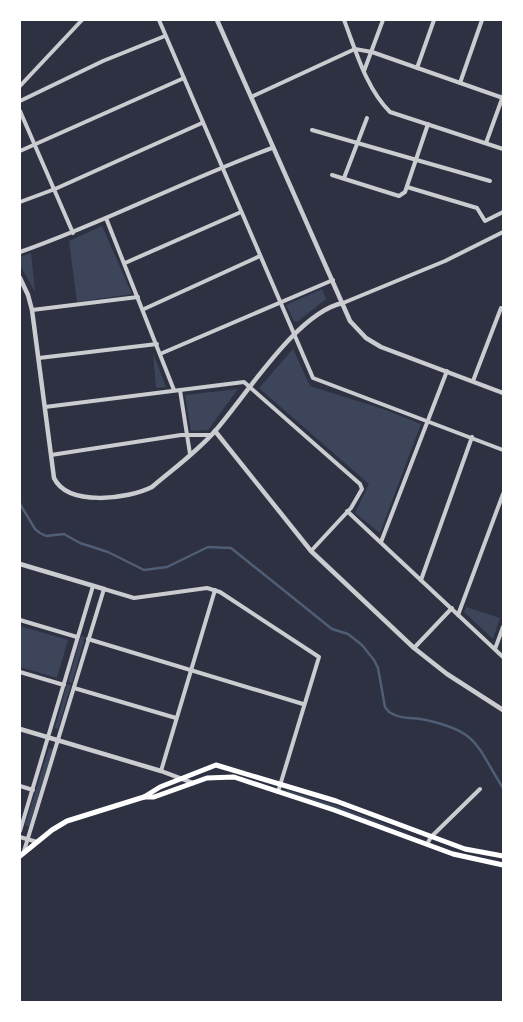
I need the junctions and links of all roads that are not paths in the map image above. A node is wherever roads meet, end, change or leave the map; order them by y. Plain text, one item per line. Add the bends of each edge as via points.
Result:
1 (82, 20) edge
2 (159, 20) edge
3 (217, 20) edge
4 (344, 20) edge
5 (383, 20) edge
6 (434, 20) edge
7 (482, 20) edge
8 (165, 36) junction
9 (355, 49) junction
10 (372, 52) junction
11 (417, 68) junction
12 (364, 71) junction
13 (184, 78) junction
14 (460, 83) junction
15 (20, 86) edge
16 (251, 97) junction
17 (503, 97) edge
18 (20, 101) edge
19 (20, 111) edge
20 (367, 118) dead end
21 (202, 123) junction
22 (428, 124) junction
23 (312, 130) dead end
24 (357, 142) junction
25 (486, 143) junction
26 (35, 145) junction
27 (272, 148) junction
28 (503, 149) edge
29 (20, 151) edge
30 (416, 160) junction
31 (222, 166) junction
32 (332, 175) dead end
33 (344, 178) junction
34 (490, 181) dead end
35 (407, 187) junction
36 (55, 189) junction
37 (20, 202) edge
38 (241, 212) junction
39 (503, 212) edge
40 (106, 218) junction
41 (503, 232) edge
42 (73, 233) junction
43 (20, 252) edge
44 (260, 256) junction
45 (125, 263) junction
46 (20, 278) edge
47 (333, 280) junction
48 (138, 297) junction
49 (280, 302) junction
50 (343, 303) junction
51 (144, 309) junction
52 (503, 309) edge
53 (32, 310) junction
54 (294, 334) junction
55 (156, 344) junction
56 (160, 354) junction
57 (39, 358) junction
58 (446, 371) junction
59 (472, 381) junction
60 (249, 386) junction
61 (174, 390) junction
62 (180, 390) junction
63 (503, 393) edge
64 (45, 407) junction
65 (428, 420) junction
66 (213, 433) junction
67 (186, 436) junction
68 (472, 437) junction
69 (503, 450) edge
70 (190, 454) junction
71 (51, 455) junction
72 (503, 494) edge
73 (347, 511) junction
74 (381, 542) junction
75 (311, 551) junction
76 (20, 564) edge
77 (420, 580) junction
78 (93, 586) junction
79 (104, 589) junction
80 (215, 590) junction
81 (452, 608) junction
82 (458, 615) junction
83 (20, 620) edge
84 (503, 627) edge
85 (77, 637) junction
86 (88, 639) junction
87 (414, 648) junction
88 (494, 649) junction
89 (503, 657) edge
90 (190, 670) junction
91 (20, 672) edge
92 (64, 685) junction
93 (74, 688) junction
94 (303, 704) junction
95 (503, 710) edge
96 (176, 718) junction
97 (20, 729) edge
98 (48, 738) junction
99 (59, 741) junction
100 (161, 771) junction
101 (183, 778) junction
102 (193, 784) junction
103 (280, 784) junction
104 (20, 786) edge
105 (480, 789) dead end
106 (33, 790) junction
107 (278, 792) junction
108 (144, 797) junction
109 (20, 831) edge
110 (20, 837) edge
111 (431, 837) junction
112 (28, 840) junction
113 (37, 842) junction
114 (427, 844) junction
115 (22, 854) edge
116 (503, 856) edge
117 (503, 865) edge

1 - 15 street
2 - 8 street
3 - 16 street
4 - 9 street
5 - 10 street
6 - 11 street
7 - 14 street
8 - 13 street
8 - 18 street via 103,61
9 - 10 street
9 - 12 street
9 - 16 street
10 - 11 street
10 - 12 street
11 - 14 street
12 - 22 street via 390,112
13 - 21 street
13 - 26 street
14 - 17 street
16 - 27 street
17 - 25 street
19 - 26 street
20 - 24 street
21 - 31 street
21 - 36 street
22 - 25 street
22 - 30 street
23 - 24 street
24 - 30 street
24 - 33 street
25 - 28 street
26 - 29 street
26 - 36 street
27 - 31 street
27 - 47 street
30 - 34 street
30 - 35 street
31 - 38 street
31 - 40 street
32 - 33 street
33 - 35 street via 399,196
35 - 39 street via 477,208 485,221
36 - 37 street
36 - 42 street
38 - 44 street
38 - 45 street
40 - 42 street
40 - 45 street
41 - 50 street
42 - 43 street
44 - 49 street
44 - 51 street
45 - 48 street
46 - 53 street
47 - 49 street
47 - 50 street
48 - 51 street
48 - 53 street
49 - 54 street
49 - 56 street
50 - 54 street via 330,306
50 - 58 street via 350,322 372,342
51 - 55 street
52 - 59 street
53 - 57 street
54 - 60 street
54 - 65 street via 315,380
55 - 56 street
55 - 57 street
56 - 61 street
57 - 64 street
58 - 59 street
58 - 65 street
59 - 63 street
60 - 62 street via 244,382
60 - 66 street
60 - 73 street via 360,484 360,495
61 - 62 street
61 - 64 street
62 - 67 street
64 - 71 street
65 - 68 street
65 - 74 street
66 - 67 street
66 - 70 street
66 - 75 street
67 - 70 street
67 - 71 street
68 - 69 street
68 - 77 street
70 - 71 street via 146,490 100,498 84,498 70,493 56,482
72 - 82 street
73 - 74 street
73 - 75 street
74 - 77 street
75 - 87 street
76 - 78 street
77 - 81 street
78 - 79 street
78 - 85 street
79 - 80 street via 134,598 207,588
79 - 86 street
80 - 90 street
80 - 94 street via 320,657
81 - 82 street
81 - 87 street
82 - 88 street
83 - 85 street
84 - 88 street
85 - 92 street
86 - 90 street
86 - 93 street
87 - 95 street
88 - 89 street
90 - 94 street
90 - 96 street
91 - 92 street
92 - 98 street
93 - 96 street
93 - 99 street
94 - 103 street
96 - 100 street
97 - 98 street
98 - 99 street
98 - 106 street
99 - 100 street
99 - 112 street
100 - 101 street
101 - 102 street
101 - 103 main road via 216,766
101 - 108 main road
102 - 107 main road via 215,776 226,776
102 - 108 main road via 154,798
103 - 107 street
103 - 111 main road via 336,801
104 - 106 street
105 - 111 street
106 - 109 street
107 - 114 main road
108 - 113 main road via 67,821
110 - 112 street
111 - 114 street
111 - 116 main road via 465,849
112 - 113 street
112 - 115 street
113 - 115 main road
114 - 117 main road via 459,856

